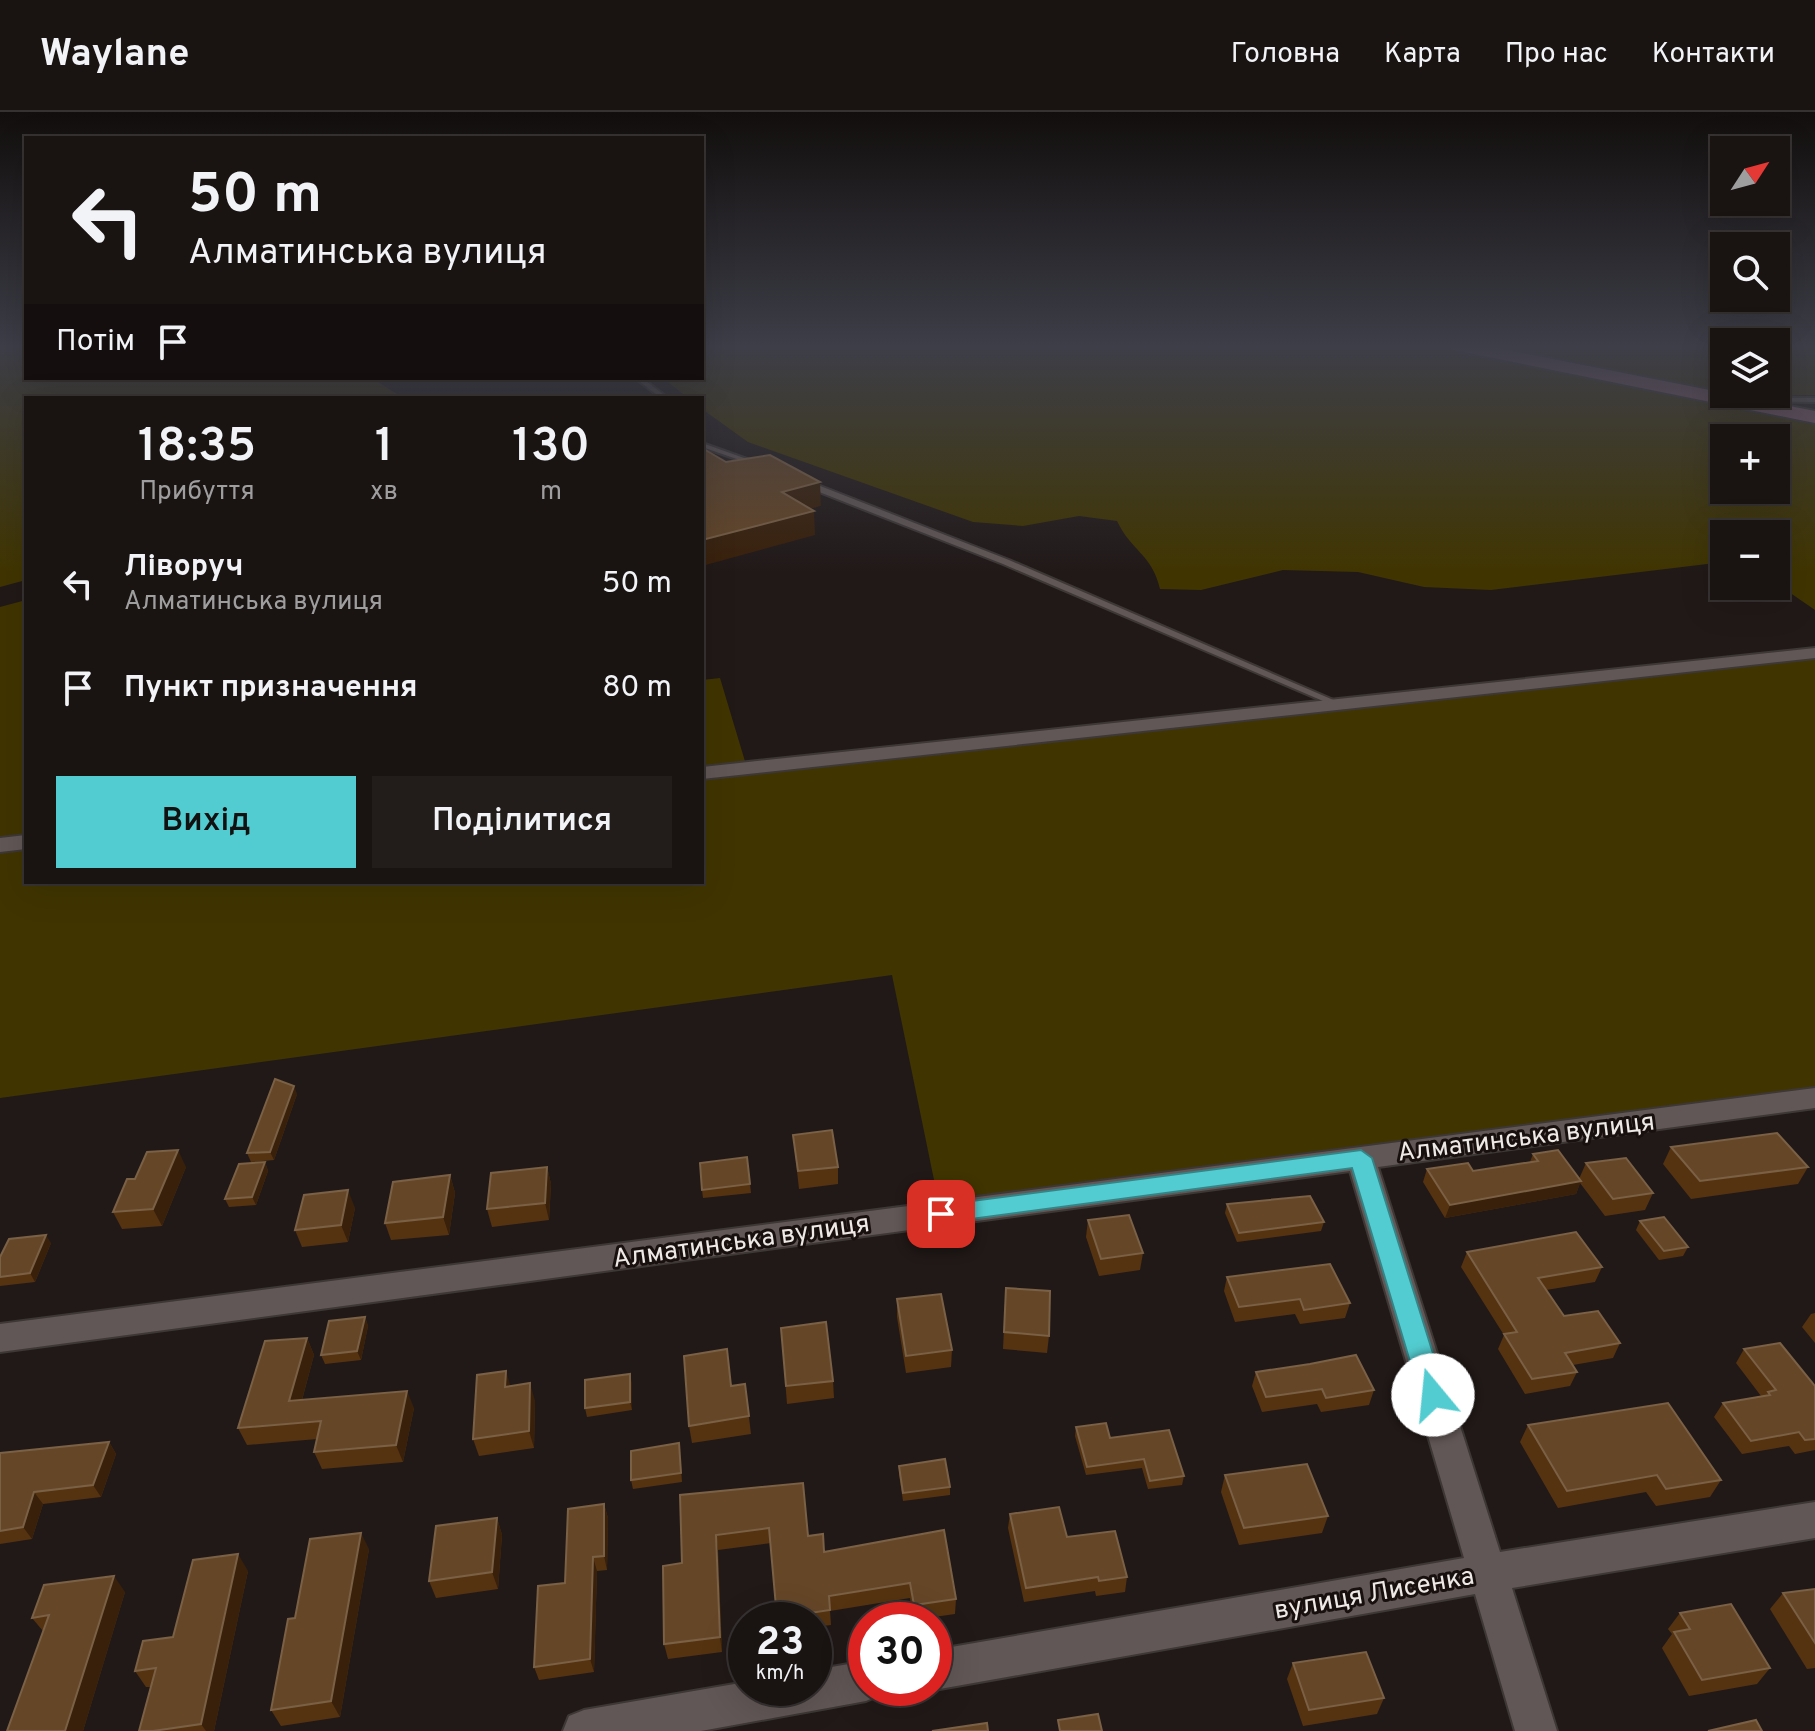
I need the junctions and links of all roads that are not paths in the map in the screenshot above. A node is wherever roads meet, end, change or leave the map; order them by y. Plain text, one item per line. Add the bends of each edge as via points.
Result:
1 (704, 445) edge
2 (774, 470) edge
3 (803, 482) edge
4 (1815, 653) edge
5 (1340, 705) junction
6 (704, 773) edge
7 (24, 842) edge
8 (0, 845) edge
9 (1815, 1098) edge
10 (1361, 1158) junction
11 (0, 1338) edge
12 (1815, 1520) edge
13 (1487, 1573) junction
14 (952, 1667) edge
15 (848, 1684) edge
16 (584, 1731) edge
17 (1536, 1731) edge

1 - 2 lane
3 - 5 lane
4 - 5 street
5 - 6 street
7 - 8 street
9 - 10 street, Алматинська вулиця
10 - 11 street, Алматинська вулиця
10 - 13 street
12 - 13 street, вулиця Лисенка
13 - 14 street, вулиця Лисенка
13 - 17 street
15 - 16 street

